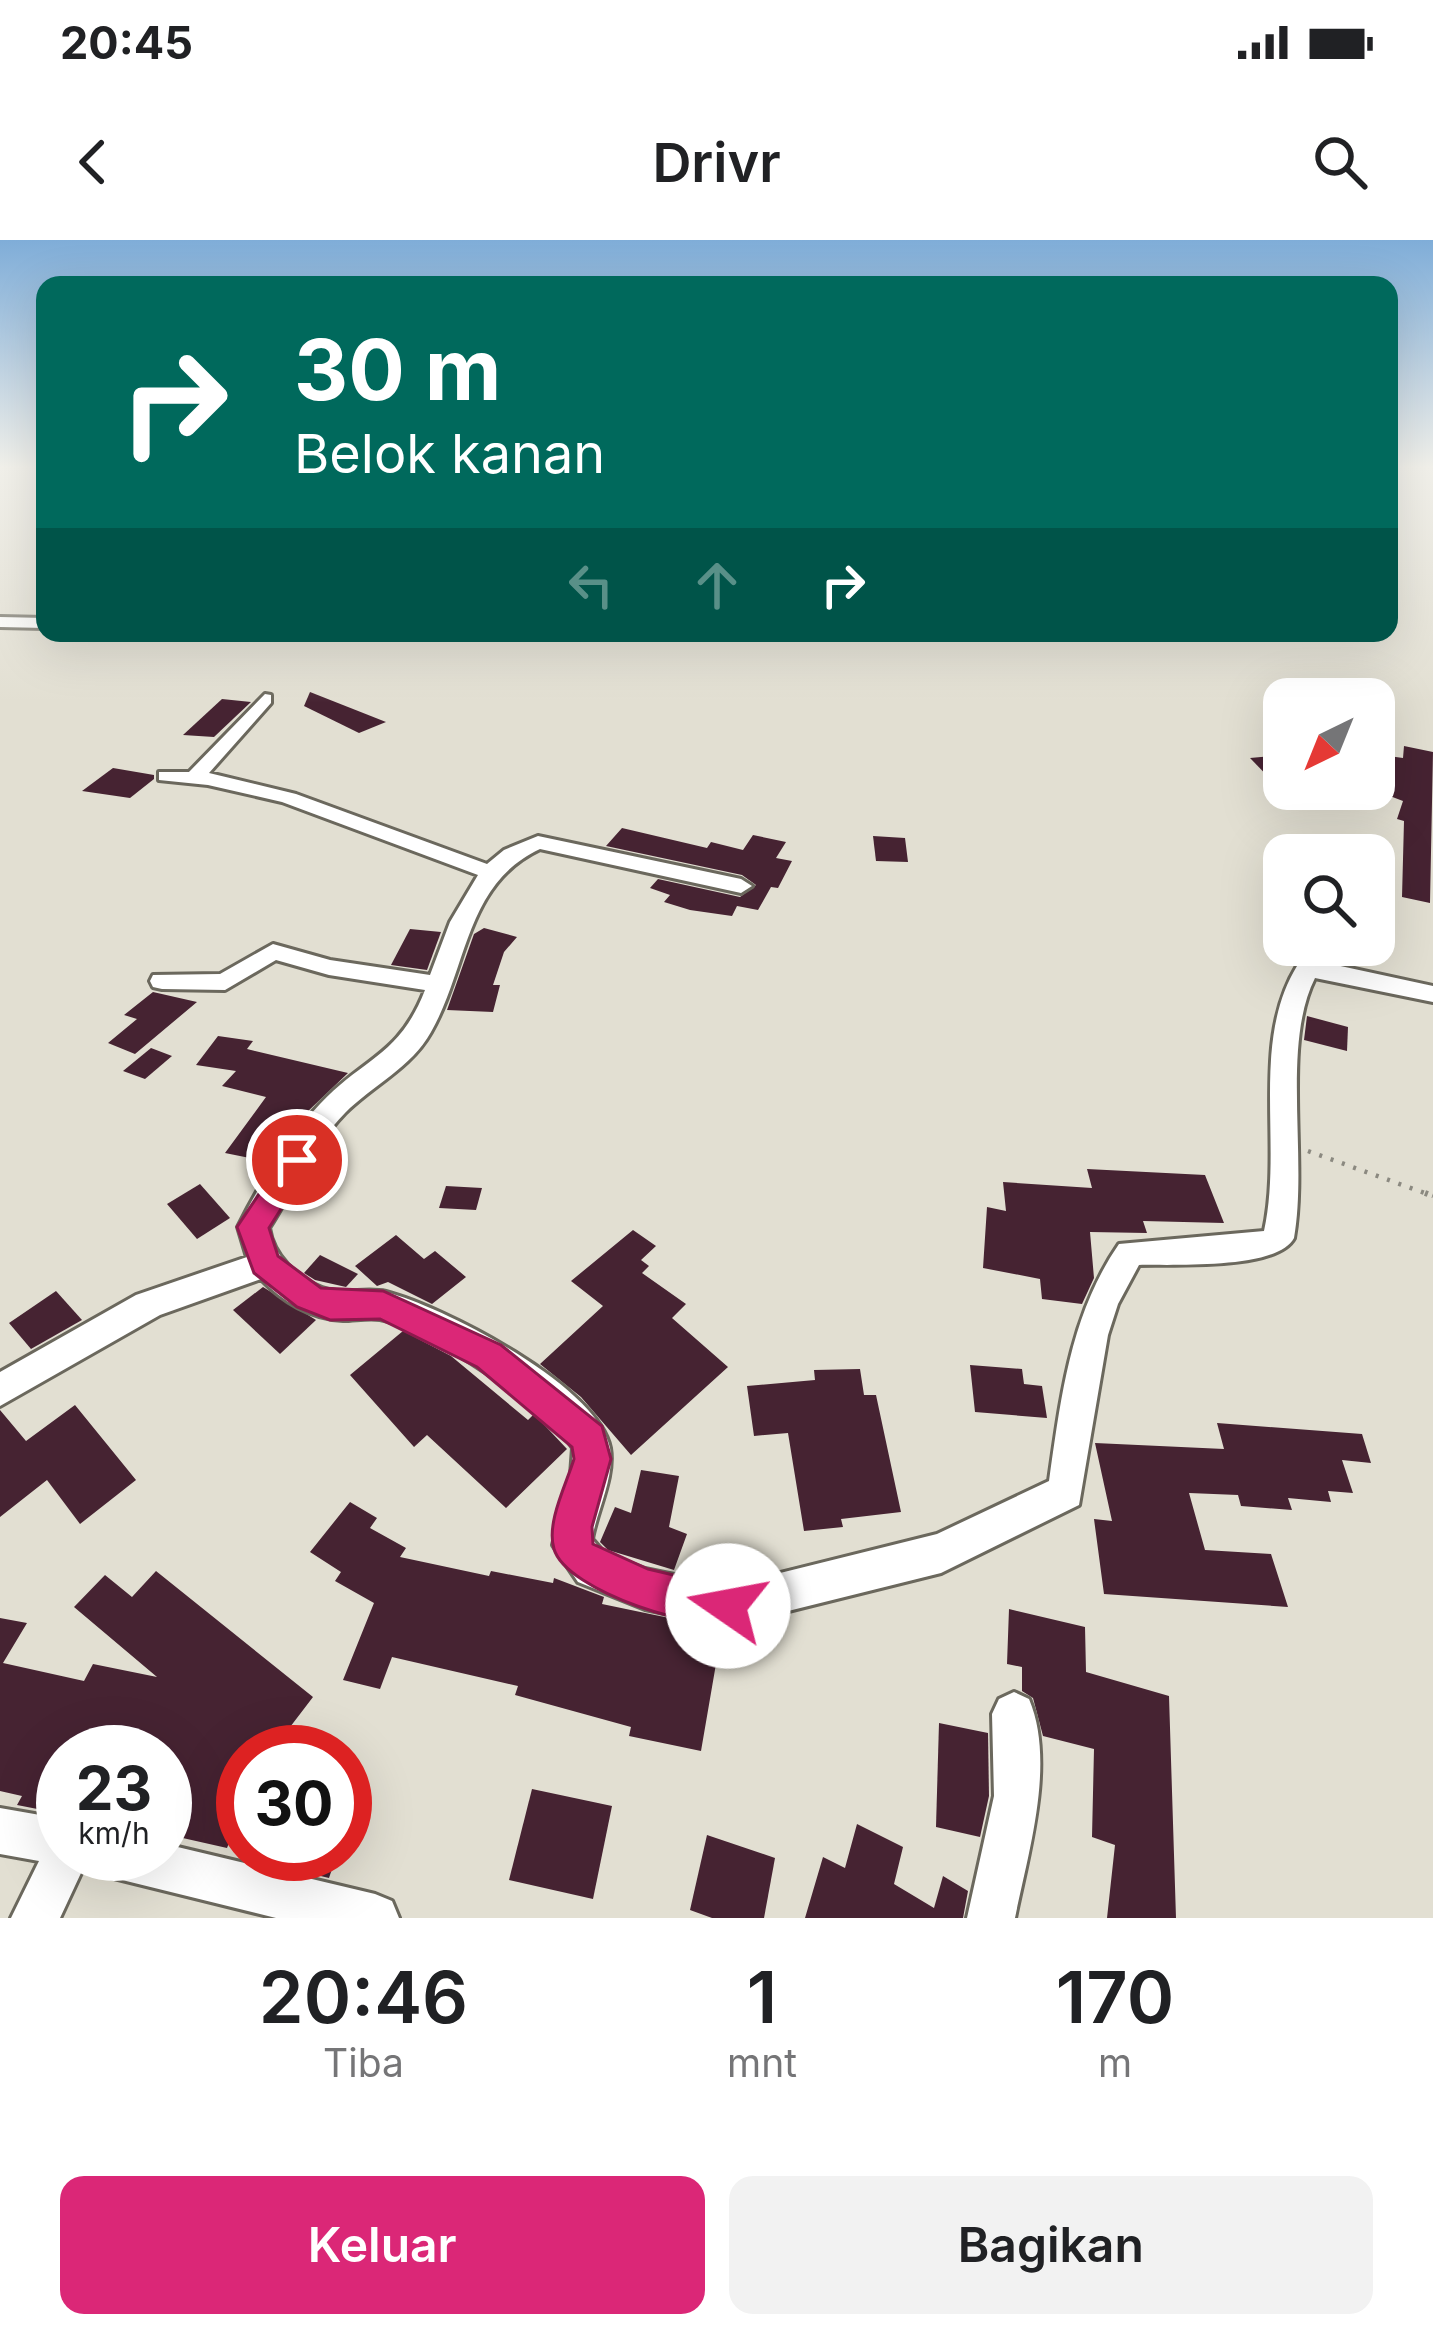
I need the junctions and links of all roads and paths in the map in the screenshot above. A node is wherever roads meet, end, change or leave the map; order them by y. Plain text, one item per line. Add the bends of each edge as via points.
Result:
1 (0, 622) edge
2 (36, 622) edge
3 (266, 699) dead end
4 (166, 776) dead end
5 (196, 776) junction
6 (490, 872) junction
7 (741, 886) dead end
8 (162, 981) dead end
9 (439, 984) junction
10 (1433, 994) edge
11 (1290, 1145) junction
12 (1433, 1196) edge
13 (265, 1264) junction
14 (2, 1385) edge
15 (1014, 1714) dead end
16 (0, 1831) edge
17 (36, 1837) edge
18 (192, 1874) edge
19 (53, 1881) edge
20 (34, 1918) edge
21 (375, 1918) edge
22 (991, 1918) edge

1 - 2 street
3 - 5 street
4 - 5 street
5 - 6 street via 296,799 393,842
6 - 7 street via 538,842
6 - 9 street via 473,894
8 - 9 street via 225,982 273,951
9 - 13 street via 417,1034 332,1109 253,1227
10 - 11 street via 1306,971 1293,995
11 - 12 path
11 - 13 street via 1278,1238 1264,1246 1130,1253 1115,1271 1083,1371 1066,1492 940,1553 728,1606 645,1589 579,1558 573,1527 592,1459 589,1438 489,1356 383,1305 309,1298
13 - 14 street via 148,1305
15 - 22 street via 1017,1796
16 - 17 street
18 - 21 street
19 - 20 street

